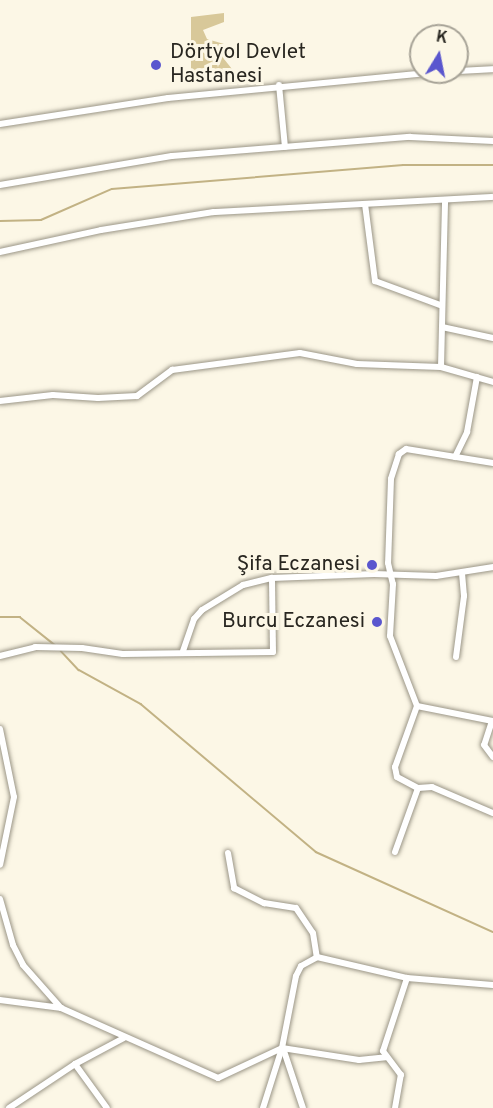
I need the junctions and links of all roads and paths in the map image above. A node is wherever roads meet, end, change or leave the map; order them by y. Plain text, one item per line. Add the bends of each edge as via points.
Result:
1 (493, 69) edge
2 (469, 70) edge
3 (409, 74) edge
4 (279, 85) junction
5 (0, 124) edge
6 (493, 141) edge
7 (285, 147) junction
8 (0, 185) edge
9 (493, 197) edge
10 (445, 200) junction
11 (365, 204) junction
12 (0, 252) edge
13 (440, 305) junction
14 (442, 327) junction
15 (493, 338) edge
16 (441, 367) junction
17 (477, 377) junction
18 (493, 382) edge
19 (0, 401) edge
20 (455, 457) junction
21 (493, 463) edge
22 (493, 567) edge
23 (462, 573) junction
24 (390, 574) junction
25 (272, 578) junction
26 (183, 651) junction
27 (0, 656) edge
28 (456, 657) dead end
29 (417, 706) junction
30 (493, 721) edge
31 (0, 729) edge
32 (2, 744) edge
33 (493, 757) edge
34 (418, 788) junction
35 (493, 813) edge
36 (395, 852) dead end
37 (228, 853) dead end
38 (0, 865) edge
39 (0, 899) edge
40 (317, 957) junction
41 (407, 978) junction
42 (493, 985) edge
43 (0, 1000) edge
44 (61, 1008) junction
45 (124, 1038) junction
46 (282, 1048) junction
47 (386, 1057) junction
48 (75, 1064) junction
49 (9, 1108) edge
50 (107, 1108) edge
51 (263, 1108) edge
52 (303, 1108) edge
53 (395, 1108) edge

1 - 2 street
3 - 4 street
4 - 5 street
4 - 7 street
6 - 7 street via 410,137
7 - 8 street via 172,156
9 - 10 street
10 - 11 street
10 - 13 street
11 - 12 street via 214,212 100,230
11 - 13 street via 375,282
13 - 14 street
14 - 15 street
14 - 16 street
16 - 17 street
16 - 19 street via 357,364 300,353 172,370 137,396 28,396
17 - 18 street
17 - 20 street via 467,432
20 - 21 street
20 - 24 street via 406,449 394,460
22 - 23 street
23 - 24 street
23 - 28 street via 465,596
24 - 25 street
24 - 29 street via 390,636
25 - 26 street via 243,585 202,610 194,619
25 - 26 street via 273,652
26 - 27 street via 104,654 82,648 35,647
29 - 30 street
29 - 34 street via 394,767 397,777
30 - 33 street via 484,745
31 - 32 street
32 - 38 street via 14,797
34 - 35 street via 432,787
34 - 36 street
37 - 40 street via 234,888 264,903 296,908 313,933
39 - 44 street via 23,965
40 - 41 street
40 - 46 street via 301,966 296,976
41 - 42 street
41 - 47 street via 383,1050
43 - 44 street
44 - 45 street
45 - 46 street via 218,1078
45 - 48 street
46 - 47 street via 359,1060
46 - 51 street
46 - 52 street
47 - 53 street via 401,1075
48 - 49 street
48 - 50 street

